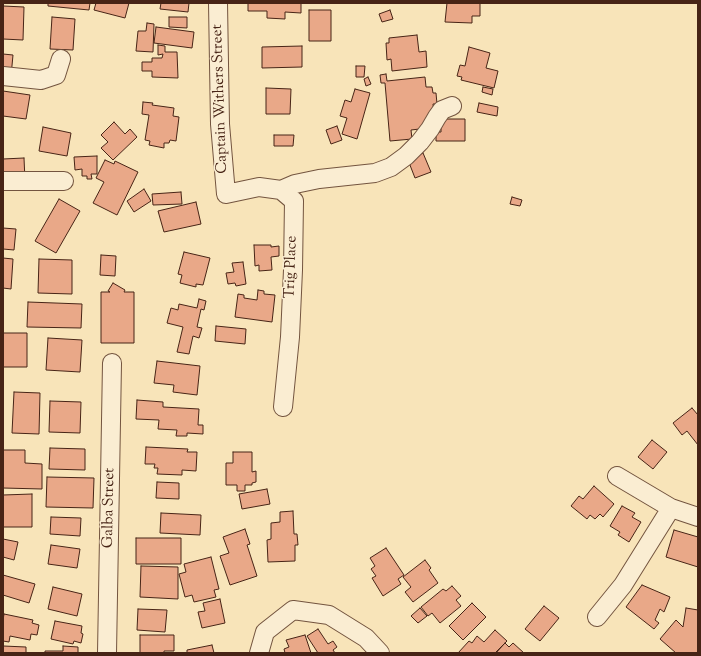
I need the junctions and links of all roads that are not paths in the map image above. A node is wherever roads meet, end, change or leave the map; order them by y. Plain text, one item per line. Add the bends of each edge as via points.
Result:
1 (218, 3) edge
2 (61, 59) dead end
3 (3, 76) edge
4 (452, 106) dead end
5 (3, 181) edge
6 (64, 181) dead end
7 (281, 190) junction
8 (112, 363) dead end
9 (283, 407) dead end
10 (616, 476) dead end
11 (670, 508) junction
12 (698, 517) edge
13 (596, 617) dead end
14 (107, 653) edge
15 (259, 653) edge
16 (380, 653) edge

1 - 7 street, Captain Withers Street via 220,124 226,194 259,187
2 - 3 street via 56,74 41,80
4 - 7 street via 442,110 420,142 391,167 375,173 295,184
5 - 6 street
7 - 9 street, Trig Place via 294,201 290,337
8 - 14 street, Galba Street
10 - 11 street
11 - 12 street
11 - 13 street via 623,585
15 - 16 street via 265,632 293,610 329,615 366,638

